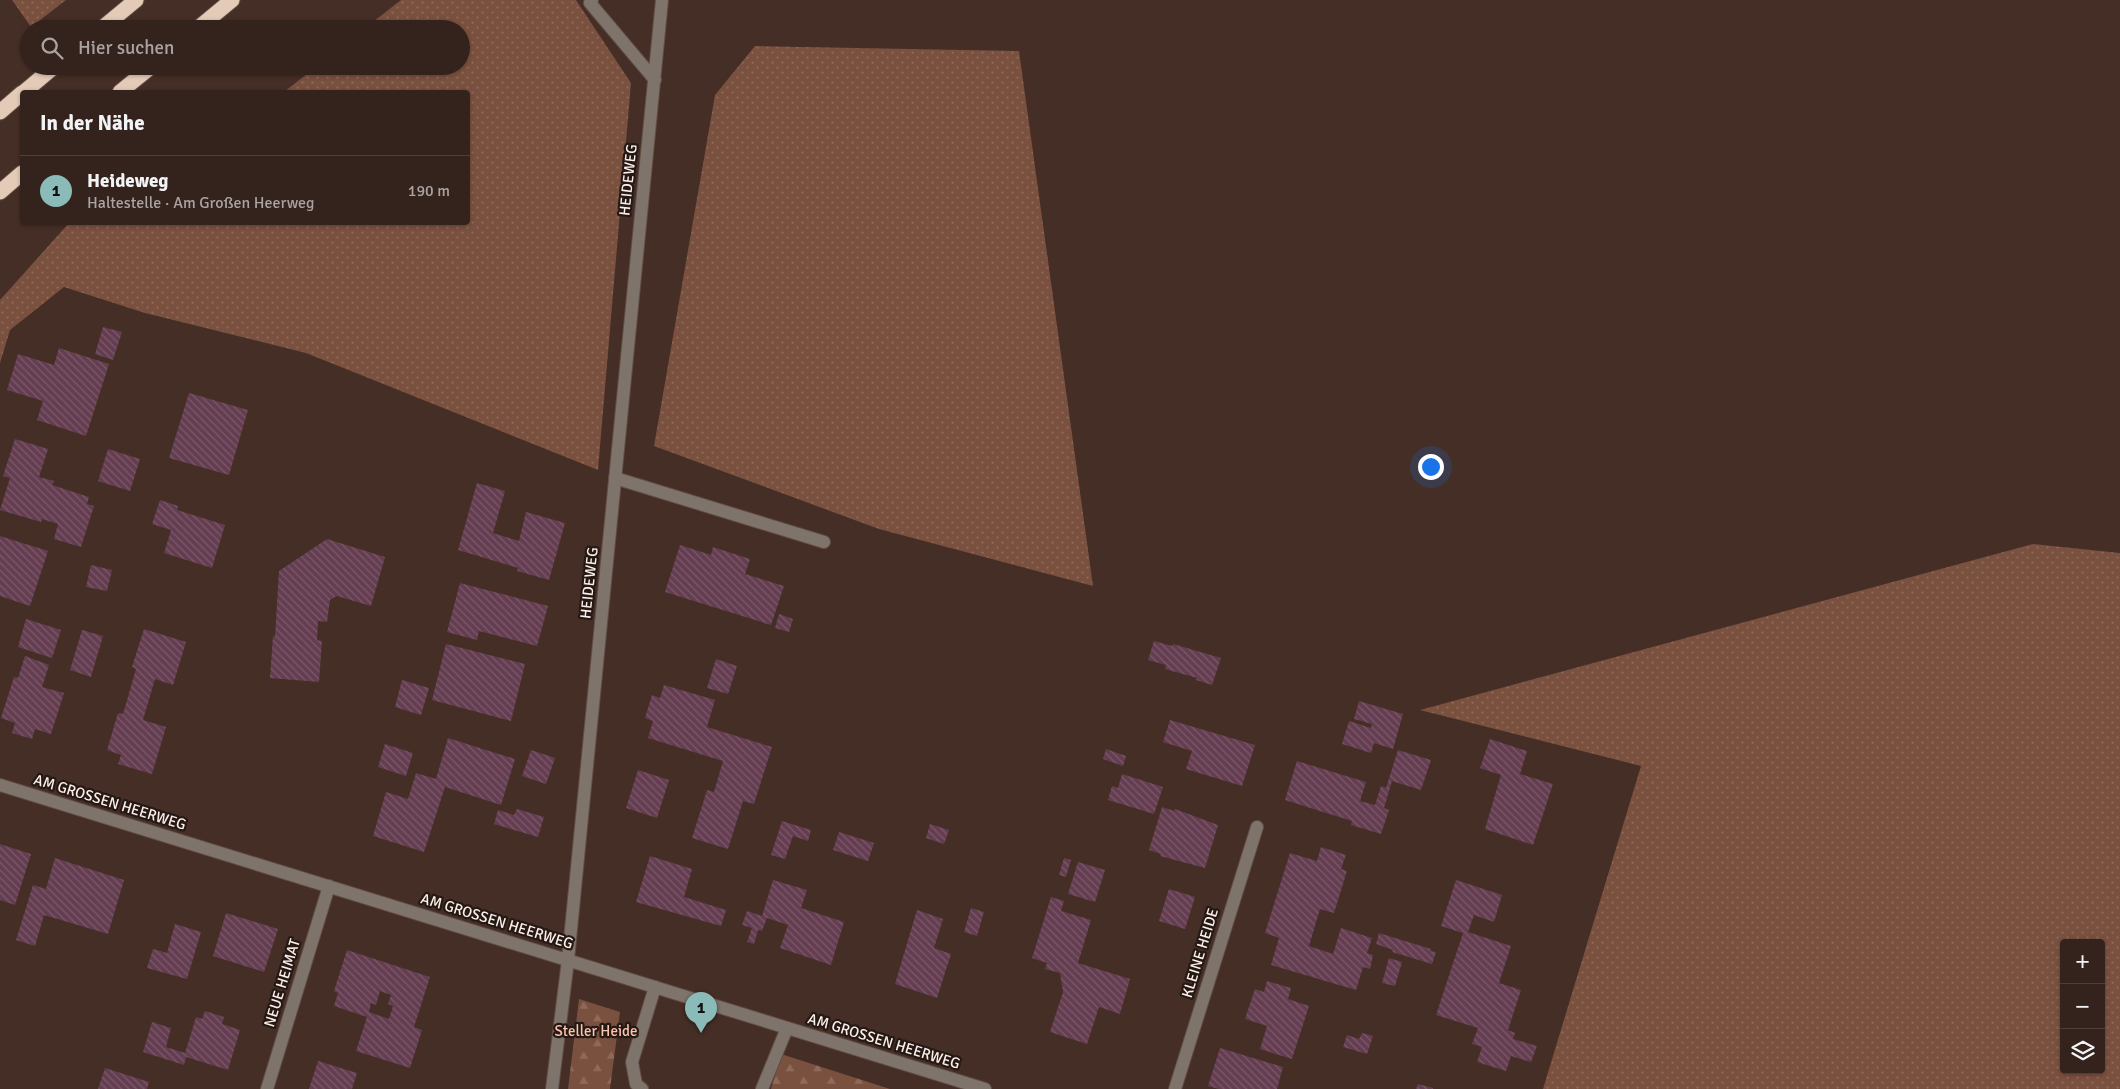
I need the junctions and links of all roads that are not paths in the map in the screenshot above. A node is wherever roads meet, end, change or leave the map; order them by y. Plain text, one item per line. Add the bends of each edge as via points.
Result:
1 (136, 0) edge
2 (232, 0) edge
3 (592, 0) edge
4 (662, 0) edge
5 (112, 20) edge
6 (208, 20) edge
7 (44, 75) edge
8 (141, 75) edge
9 (655, 80) junction
10 (27, 90) edge
11 (122, 90) edge
12 (20, 95) edge
13 (0, 112) edge
14 (20, 175) edge
15 (0, 192) edge
16 (615, 478) junction
17 (824, 542) dead end
18 (0, 784) edge
19 (1256, 827) dead end
20 (329, 886) junction
21 (568, 960) junction
22 (654, 987) junction
23 (786, 1028) junction
24 (267, 1089) edge
25 (552, 1089) edge
26 (642, 1089) edge
27 (762, 1089) edge
28 (985, 1089) edge
29 (1175, 1089) edge

1 - 5 highway
2 - 6 highway
3 - 9 street via 590,3
4 - 9 street, HEIDEWEG
7 - 10 highway
8 - 11 highway
9 - 16 street, HEIDEWEG
12 - 13 highway
14 - 15 highway
16 - 17 street
16 - 21 street, HEIDEWEG
18 - 20 street, AM GROSSEN HEERWEG
19 - 29 street, KLEINE HEIDE
20 - 21 street, AM GROSSEN HEERWEG
20 - 24 street, NEUE HEIMAT
21 - 22 street, AM GROSSEN HEERWEG
21 - 25 street, HEIDEWEG
22 - 23 street, AM GROSSEN HEERWEG
22 - 26 street via 632,1062 636,1084
23 - 27 street
23 - 28 street, AM GROSSEN HEERWEG

